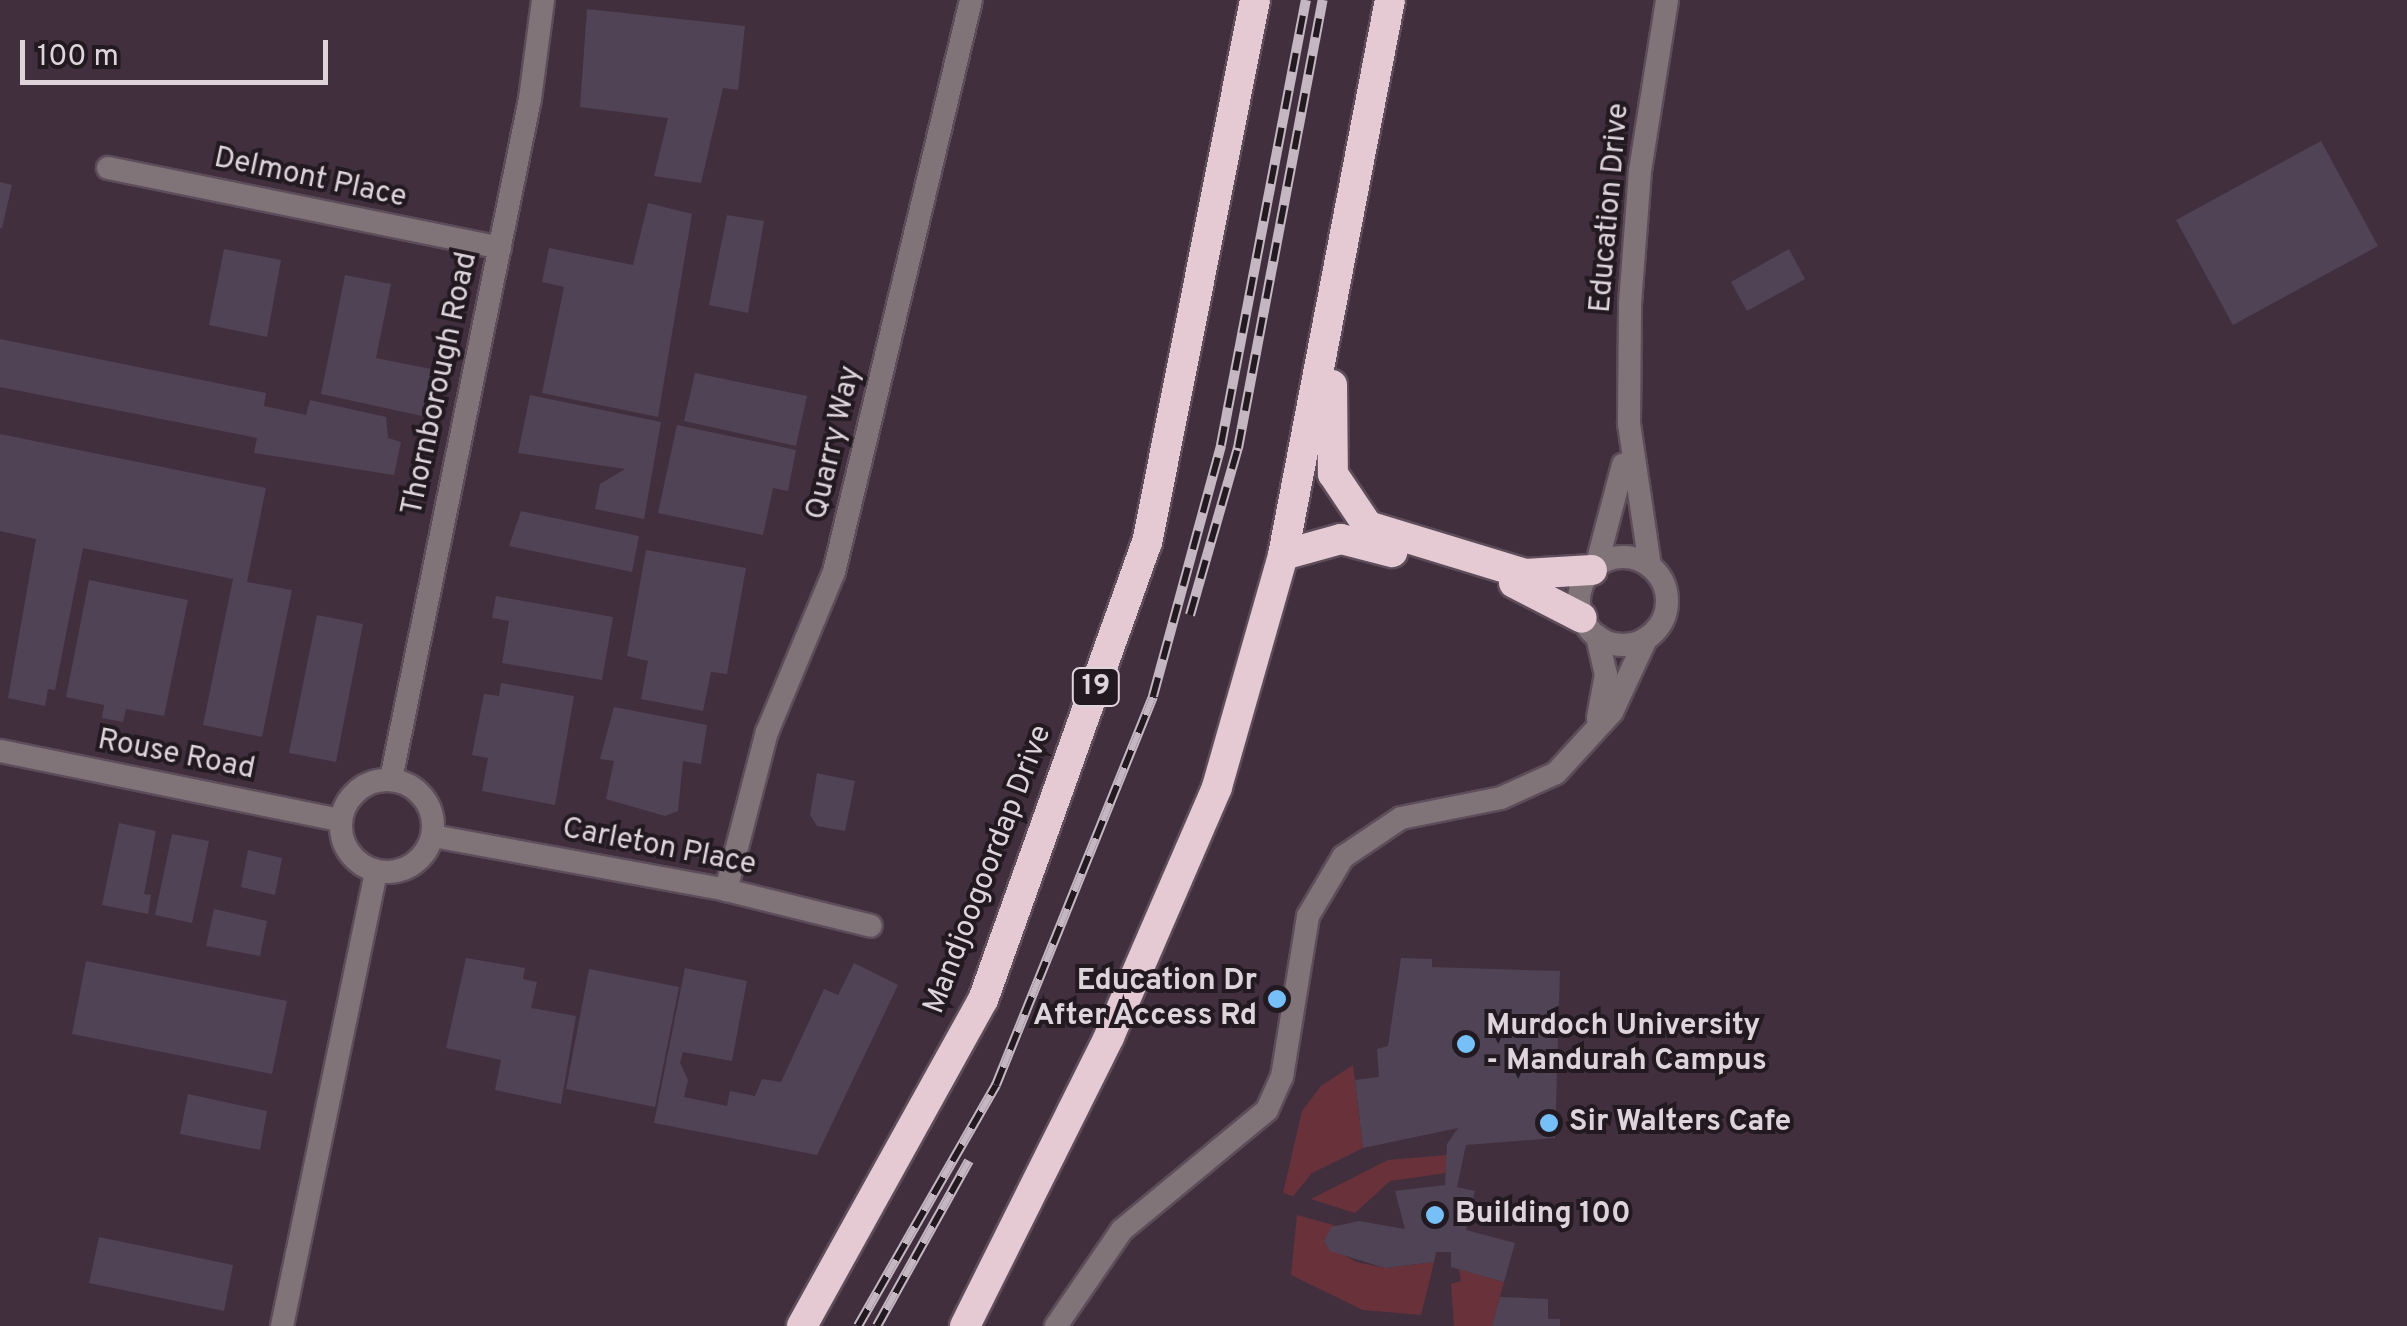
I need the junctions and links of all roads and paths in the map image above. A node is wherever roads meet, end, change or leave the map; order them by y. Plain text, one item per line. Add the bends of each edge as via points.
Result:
1 (543, 0) edge
2 (972, 0) edge
3 (1255, 0) edge
4 (1390, 0) edge
5 (1667, 0) edge
6 (108, 168) dead end
7 (500, 248) junction
8 (1331, 332) junction
9 (1629, 422) junction
10 (1283, 555) junction
11 (1650, 566) junction
12 (1594, 568) junction
13 (1590, 627) junction
14 (1646, 639) junction
15 (1593, 736) junction
16 (0, 751) edge
17 (392, 779) junction
18 (340, 820) junction
19 (434, 836) junction
20 (376, 872) junction
21 (726, 890) junction
22 (871, 926) dead end
23 (282, 1326) edge
24 (802, 1326) edge
25 (965, 1326) edge
26 (1056, 1326) edge

1 - 7 street, Thornborough Road
2 - 21 street, Quarry Way via 834,572 767,732
3 - 24 highway, Mandjoogoordap Drive / 19 via 1148,543 983,1000
4 - 8 highway
5 - 9 street, Education Drive via 1638,189
6 - 7 street, Delmont Place
7 - 17 street, Thornborough Road
8 - 10 highway
8 - 12 highway via 1333,474 1368,526 1525,574
9 - 11 street, Education Drive
9 - 12 street, Education Drive via 1616,508
10 - 13 highway via 1342,539 1528,587
10 - 25 highway via 1217,787 1109,1037
11 - 12 street via 1623,557
11 - 14 street via 1667,608
12 - 13 street via 1580,592
13 - 14 street via 1621,645
13 - 15 street via 1606,684
14 - 15 street
15 - 26 street via 1538,785 1401,818 1342,858 1308,916 1272,1102 1248,1131 1122,1230
16 - 18 street, Rouse Road
17 - 18 street via 349,798
17 - 19 street via 425,798
18 - 20 street via 348,853
19 - 20 street via 412,866
19 - 21 street, Carleton Place
20 - 23 street
21 - 22 street, Carleton Place

